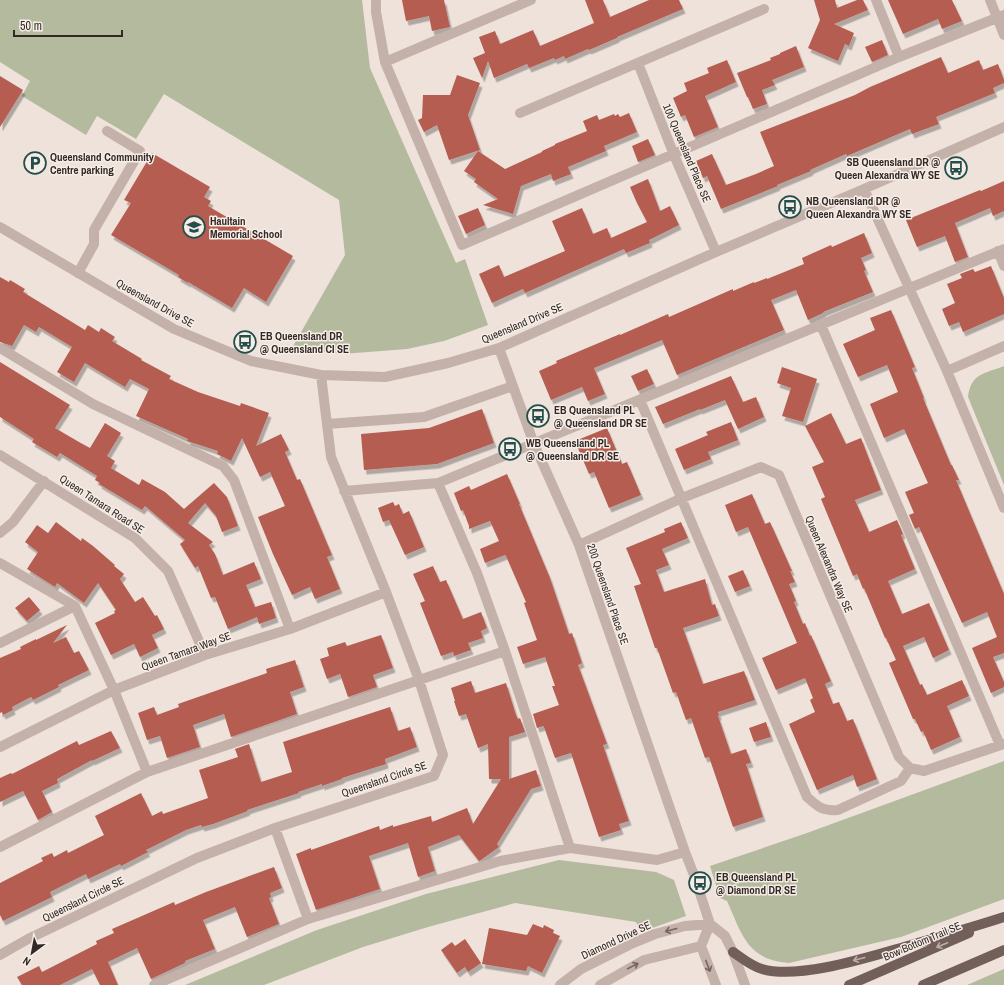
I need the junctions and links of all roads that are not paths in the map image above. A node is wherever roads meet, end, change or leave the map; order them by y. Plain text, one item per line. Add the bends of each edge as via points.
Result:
1 (376, 0) edge
2 (531, 0) edge
3 (876, 0) edge
4 (990, 0) edge
5 (764, 9) dead end
6 (1000, 17) edge
7 (1004, 35) edge
8 (899, 57) junction
9 (385, 62) junction
10 (638, 63) junction
11 (520, 112) dead end
12 (1004, 127) edge
13 (107, 131) dead end
14 (674, 155) junction
15 (864, 189) junction
16 (0, 227) edge
17 (1001, 250) edge
18 (716, 252) junction
19 (1004, 266) edge
20 (78, 273) junction
21 (909, 288) junction
22 (821, 325) junction
23 (1004, 346) edge
24 (0, 348) edge
25 (499, 348) junction
26 (947, 371) junction
27 (321, 375) junction
28 (513, 386) junction
29 (640, 400) junction
30 (327, 424) junction
31 (534, 444) junction
32 (0, 455) edge
33 (44, 481) junction
34 (438, 483) junction
35 (344, 491) junction
36 (682, 498) junction
37 (1004, 508) edge
38 (0, 533) edge
39 (579, 545) junction
40 (0, 563) edge
41 (386, 592) junction
42 (75, 606) junction
43 (290, 629) junction
44 (0, 643) edge
45 (505, 651) junction
46 (205, 655) junction
47 (419, 680) junction
48 (114, 690) junction
49 (1002, 744) edge
50 (0, 747) edge
51 (910, 768) junction
52 (148, 772) junction
53 (275, 828) junction
54 (0, 847) edge
55 (570, 848) junction
56 (685, 852) junction
57 (1004, 918) edge
58 (308, 919) junction
59 (710, 924) junction
60 (701, 946) junction
61 (1004, 950) edge
62 (733, 952) junction
63 (0, 956) edge
64 (154, 985) edge
65 (560, 985) edge
66 (600, 985) edge
67 (716, 985) edge
68 (745, 985) edge
69 (849, 985) edge
70 (923, 985) edge

1 - 9 street
2 - 9 street
3 - 8 street
4 - 6 street
5 - 10 street
6 - 7 street
6 - 8 street
8 - 14 street
9 - 14 street via 462,245
10 - 11 street
10 - 14 street, 100 Queensland Place SE
12 - 15 street, Queensland Drive SE
13 - 20 street via 140,151 94,230 94,244
14 - 18 street, 100 Queensland Place SE
15 - 18 street, Queensland Drive SE
15 - 21 street
16 - 20 street, Queensland Drive SE
17 - 19 street
17 - 21 street
18 - 25 street, Queensland Drive SE
20 - 27 street, Queensland Drive SE via 174,329 251,361
21 - 22 street
21 - 26 street
22 - 29 street
22 - 49 street
23 - 26 street
24 - 43 street via 93,404 223,466 234,480
25 - 27 street, Queensland Drive SE via 385,377
25 - 28 street, 200 Queensland Place SE
26 - 37 street
27 - 30 street, Queensland Circle SE
28 - 30 street via 424,417
28 - 31 street, 200 Queensland Place SE
29 - 31 street
29 - 36 street
30 - 35 street, Queensland Circle SE via 331,457
31 - 34 street
31 - 39 street, 200 Queensland Place SE
32 - 33 street, Queen Tamara Road SE
33 - 38 street via 14,522
33 - 46 street, Queen Tamara Road SE via 135,538 168,571
34 - 35 street
34 - 45 street via 477,573
35 - 41 street, Queensland Circle SE
36 - 39 street, Queen Alexandra Way SE
36 - 51 street, Queen Alexandra Way SE via 761,467 778,475 899,757
36 - 51 street via 807,797 828,811 838,810 902,782
39 - 56 street, 200 Queensland Place SE
40 - 42 street
41 - 43 street, Queen Tamara Way SE
41 - 47 street, Queensland Circle SE
42 - 44 street
42 - 48 street
43 - 46 street, Queen Tamara Way SE
45 - 47 street
45 - 55 street
46 - 48 street, Queen Tamara Way SE
47 - 52 street
47 - 53 street, Queensland Circle SE via 443,755 434,776
48 - 50 street, Queen Tamara Way SE
48 - 52 street
49 - 51 street via 924,771
52 - 54 street
53 - 58 street
53 - 63 street, Queensland Circle SE via 197,858 28,939
55 - 56 street via 658,860
55 - 58 street via 500,861
56 - 59 street, 200 Queensland Place SE
57 -> 62 main road via 852,961 790,972 762,969
57 -> 69 main road, Bow Bottom Trail SE
58 - 64 street
59 - 60 street
59 - 62 street via 725,936
59 -> 65 street, Diamond Drive SE via 685,926 655,934 581,970
66 -> 60 street via 644,960
60 -> 67 street
61 - 70 main road
62 - 68 street

